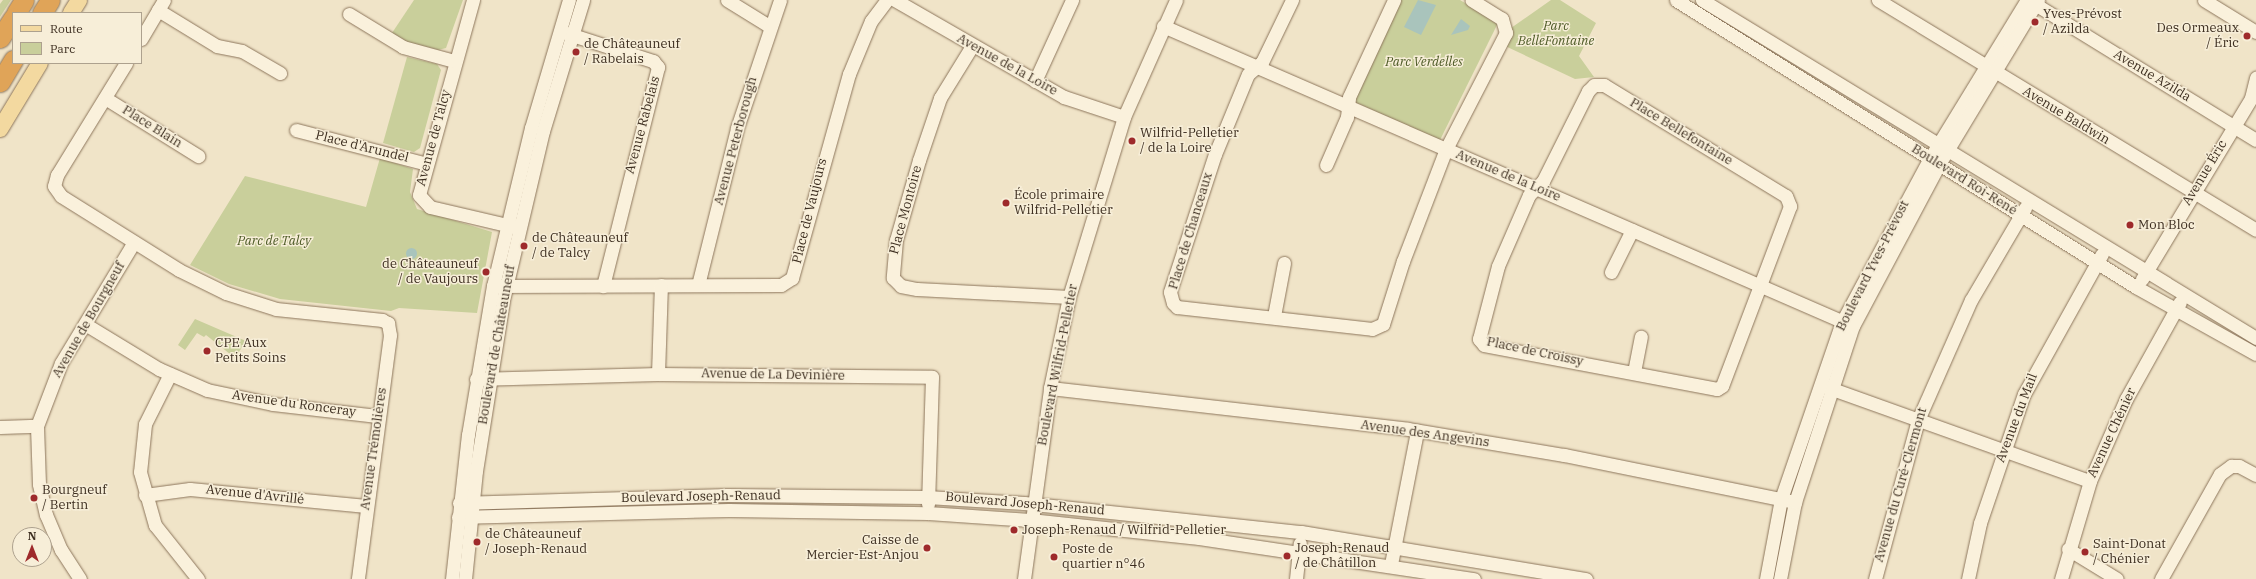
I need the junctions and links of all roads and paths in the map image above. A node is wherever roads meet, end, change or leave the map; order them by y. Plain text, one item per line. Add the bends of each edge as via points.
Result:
1 (24, 0) edge
2 (50, 0) edge
3 (79, 0) edge
4 (473, 0) edge
5 (570, 0) edge
6 (583, 0) edge
7 (727, 0) edge
8 (780, 0) edge
9 (887, 0) edge
10 (895, 0) edge
11 (1072, 0) edge
12 (1176, 0) edge
13 (1292, 0) edge
14 (1394, 0) edge
15 (1471, 0) edge
16 (1676, 0) edge
17 (1702, 0) edge
18 (1878, 0) edge
19 (2204, 0) edge
20 (2032, 1) edge
21 (161, 5) edge
22 (17, 12) edge
23 (43, 12) edge
24 (72, 12) edge
25 (349, 14) dead end
26 (12, 20) edge
27 (770, 26) junction
28 (1164, 26) junction
29 (2256, 32) edge
30 (565, 33) junction
31 (142, 36) edge
32 (0, 38) edge
33 (972, 46) junction
34 (454, 61) junction
35 (12, 62) edge
36 (39, 64) edge
37 (125, 64) edge
38 (1256, 67) junction
39 (1992, 72) junction
40 (280, 73) dead end
41 (2256, 78) edge
42 (1035, 81) junction
43 (0, 82) edge
44 (105, 98) junction
45 (1348, 107) junction
46 (1124, 117) junction
47 (2234, 126) junction
48 (0, 128) edge
49 (296, 130) dead end
50 (2256, 140) edge
51 (1943, 148) junction
52 (1446, 149) junction
53 (198, 156) dead end
54 (1934, 161) junction
55 (427, 164) junction
56 (1326, 165) dead end
57 (1536, 188) junction
58 (2194, 192) junction
59 (2030, 201) junction
60 (2020, 215) junction
61 (513, 226) junction
62 (1632, 230) junction
63 (2256, 230) edge
64 (134, 242) junction
65 (2106, 248) junction
66 (2098, 261) junction
67 (1284, 263) dead end
68 (1611, 272) dead end
69 (2146, 272) junction
70 (661, 285) junction
71 (698, 285) junction
72 (1759, 285) junction
73 (493, 286) junction
74 (506, 286) junction
75 (603, 286) junction
76 (2136, 287) junction
77 (2184, 295) junction
78 (1069, 297) junction
79 (2176, 309) junction
80 (1274, 316) junction
81 (85, 324) junction
82 (1848, 324) junction
83 (1641, 337) dead end
84 (2256, 338) edge
85 (2256, 354) edge
86 (1634, 372) junction
87 (170, 374) junction
88 (658, 374) junction
89 (483, 379) junction
90 (1825, 387) junction
91 (1050, 388) junction
92 (377, 416) junction
93 (1918, 420) junction
94 (37, 426) junction
95 (0, 427) edge
96 (1417, 431) junction
97 (2004, 450) junction
98 (2256, 475) edge
99 (2090, 481) junction
100 (145, 495) junction
101 (927, 497) junction
102 (1781, 499) junction
103 (465, 502) junction
104 (1795, 502) junction
105 (1032, 503) junction
106 (366, 506) junction
107 (1108, 511) junction
108 (928, 514) junction
109 (464, 518) junction
110 (1030, 520) junction
111 (1201, 520) junction
112 (1107, 527) junction
113 (1301, 532) junction
114 (1199, 538) junction
115 (1394, 546) junction
116 (2068, 549) junction
117 (1299, 550) junction
118 (1391, 564) junction
119 (1580, 578) edge
120 (80, 579) edge
121 (198, 579) edge
122 (358, 579) edge
123 (452, 579) edge
124 (465, 579) edge
125 (1024, 579) edge
126 (1296, 579) edge
127 (1474, 579) edge
128 (1766, 579) edge
129 (1780, 579) edge
130 (1875, 579) edge
131 (1968, 579) edge
132 (2061, 579) edge
133 (2117, 579) edge
134 (2161, 579) edge

1 - 22 highway
2 - 23 highway
3 - 24 main road
4 - 34 street, Avenue de Talcy
5 - 30 street, Boulevard de Châteauneuf
6 - 30 street, Boulevard de Châteauneuf
7 - 27 street
8 - 27 street, Avenue Peterborough
9 - 71 street, Place de Vaujours via 871,21 849,74 792,278 781,285
10 - 33 street, Avenue de la Loire
11 - 42 street
12 - 28 street, Boulevard Wilfrid-Pelletier
13 - 38 street
14 - 45 street via 1349,97
15 - 52 street, Place de Chanceaux via 1502,19 1506,33
16 - 54 street, Boulevard Roi-René
17 - 51 street, Boulevard Roi-René
18 - 39 street, Avenue Baldwin
19 - 29 street
20 - 39 street, Boulevard Yves-Prévost
20 - 47 street, Avenue Azilda
21 - 31 street
21 - 40 street via 217,46 242,51
25 - 34 street via 402,47
26 - 32 highway
27 - 71 street, Avenue Peterborough via 737,128
28 - 38 street, Avenue de la Loire
28 - 46 street, Boulevard Wilfrid-Pelletier
30 - 61 street, Boulevard de Châteauneuf
30 - 75 street, Avenue Rabelais via 653,61 658,67
33 - 42 street, Avenue de la Loire
33 - 78 street, Place Montoire via 940,98 896,240 893,278 901,286 917,289
34 - 55 street, Avenue de Talcy
35 - 43 highway
36 - 48 main road
37 - 44 street
38 - 45 street, Avenue de la Loire
38 - 80 street, Place de Chanceaux via 1248,74 1215,154 1170,292 1177,307
39 - 51 street, Boulevard Yves-Prévost
39 - 58 street, Avenue Baldwin
41 - 47 street, Avenue Éric via 2251,98
42 - 46 street, Avenue de la Loire via 1064,97
44 - 53 street, Place Blain
44 - 64 street via 57,175 54,186 61,196
45 - 52 street, Avenue de la Loire
45 - 56 street
46 - 78 street, Boulevard Wilfrid-Pelletier
47 - 50 street, Avenue Azilda
47 - 58 street, Avenue Éric
49 - 55 street, Place d'Arundel
51 - 54 street, Boulevard Yves-Prévost
51 - 59 street, Boulevard Roi-René
52 - 57 street, Avenue de la Loire
52 - 80 street, Place de Chanceaux via 1403,261 1383,324 1372,329
54 - 60 street, Boulevard Roi-René
54 - 82 street, Boulevard Yves-Prévost
55 - 61 street, Avenue de Talcy via 420,194 425,204
57 - 62 street, Avenue de la Loire
57 - 72 street, Place Bellefontaine via 1588,92 1594,85 1604,85 1786,196 1788,214
57 - 86 street, Place de Croissy via 1529,195 1498,266 1479,339 1484,344
58 - 63 street, Avenue Baldwin
58 - 69 street, Avenue Éric
59 - 60 street, Avenue du Curé-Clermont
59 - 65 street, Boulevard Roi-René
60 - 66 street, Boulevard Roi-René
60 - 93 street, Avenue du Curé-Clermont via 1971,300
61 - 73 street, Boulevard de Châteauneuf
61 - 74 street, Boulevard de Châteauneuf
62 - 68 street
62 - 72 street, Avenue de la Loire
64 - 81 street, Avenue de Bourgneuf
64 - 92 street, Avenue Trémolières via 188,276 250,302 276,309 384,321 390,329
65 - 66 street, Avenue du Mail
65 - 69 street, Boulevard Roi-René
66 - 76 street, Boulevard Roi-René
66 - 97 street, Avenue du Mail via 2043,355 2024,394
67 - 80 street
69 - 76 street, Avenue Éric
69 - 77 street, Boulevard Roi-René
70 - 71 street, Place de Vaujours
70 - 75 street, Place de Vaujours
70 - 88 street
72 - 82 street, Avenue de la Loire
72 - 86 street, Place de Croissy via 1722,386 1717,389
73 - 74 street, Place de Vaujours
73 - 89 street, Boulevard de Châteauneuf
74 - 75 street, Place de Vaujours
74 - 89 street, Boulevard de Châteauneuf
76 - 79 street, Boulevard Roi-René
77 - 79 street, Avenue Chénier
77 - 84 street, Boulevard Roi-René
78 - 91 street, Boulevard Wilfrid-Pelletier
79 - 85 street, Boulevard Roi-René
79 - 99 street, Avenue Chénier via 2126,399
81 - 87 street, Avenue du Ronceray
81 - 94 street, Avenue de Bourgneuf via 60,363
82 - 90 street, Boulevard Yves-Prévost
83 - 86 street
87 - 92 street, Avenue du Ronceray via 207,390 243,399
87 - 100 street via 151,408 143,436 140,472
88 - 89 street, Avenue de La Devinière
88 - 101 street, Avenue de La Devinière via 932,377
89 - 103 street, Boulevard de Châteauneuf
90 - 93 street
90 - 102 street, Boulevard Yves-Prévost
90 - 104 street, Boulevard Yves-Prévost
91 - 96 street, Avenue des Angevins
91 - 105 street, Boulevard Wilfrid-Pelletier
92 - 106 street, Avenue Trémolières
93 - 97 street
93 - 130 street, Avenue du Curé-Clermont
94 - 95 street
94 - 120 street, Avenue de Bourgneuf via 43,504 61,550
96 - 102 street, Avenue des Angevins via 1564,455
96 - 115 street
97 - 99 street
97 - 131 street, Avenue du Mail via 1980,523
98 - 134 street via 2239,466 2231,466 2220,474
99 - 116 street, Avenue Chénier
100 - 106 street, Avenue d'Avrillé via 190,489
100 - 121 street via 155,525
101 - 103 street, Boulevard Joseph-Renaud via 727,495
101 - 105 street, Boulevard Joseph-Renaud
101 - 108 street, Avenue de La Devinière
102 - 104 street, Avenue des Angevins
102 - 128 street, Boulevard Yves-Prévost
103 - 109 street, Boulevard de Châteauneuf
104 - 129 street, Boulevard Yves-Prévost
105 - 107 street, Boulevard Joseph-Renaud
105 - 110 street, Boulevard Wilfrid-Pelletier
106 - 122 street, Avenue Trémolières
107 - 111 street, Boulevard Joseph-Renaud
107 - 112 street
108 - 109 street, Boulevard Joseph-Renaud via 729,510
108 - 110 street, Boulevard Joseph-Renaud
109 - 123 street, Boulevard de Châteauneuf
109 - 124 street, Boulevard de Châteauneuf
110 - 112 street, Boulevard Joseph-Renaud
110 - 125 street, Boulevard Wilfrid-Pelletier
111 - 113 street, Boulevard Joseph-Renaud
111 - 114 street
112 - 114 street, Boulevard Joseph-Renaud
113 - 115 street, Boulevard Joseph-Renaud
113 - 117 street
114 - 117 street, Boulevard Joseph-Renaud
115 - 118 street
115 - 119 street, Boulevard Joseph-Renaud
116 - 132 street, Avenue Chénier
116 - 133 street
117 - 118 street, Boulevard Joseph-Renaud
117 - 126 street
118 - 127 street, Boulevard Joseph-Renaud

